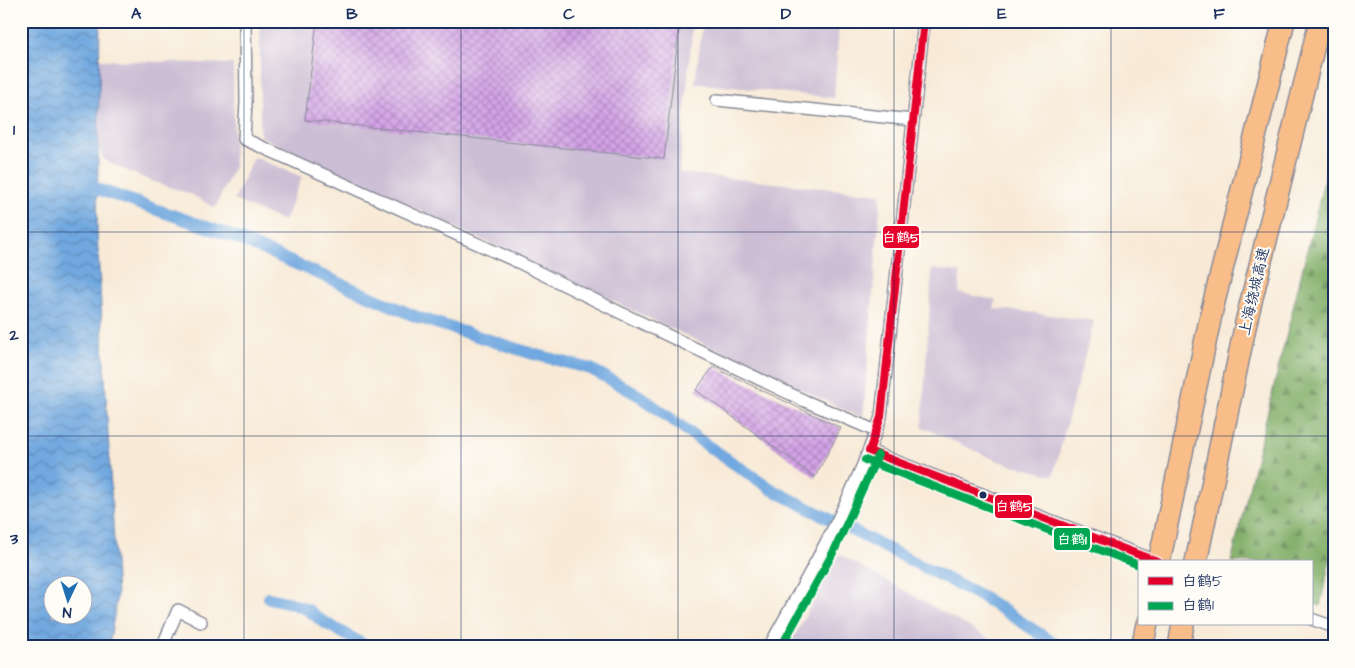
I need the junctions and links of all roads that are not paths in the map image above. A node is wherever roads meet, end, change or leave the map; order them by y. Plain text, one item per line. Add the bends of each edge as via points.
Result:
1 (245, 21) edge
2 (924, 21) edge
3 (1284, 21) edge
4 (1320, 21) edge
5 (717, 100) dead end
6 (913, 120) junction
7 (876, 431) junction
8 (869, 451) junction
9 (1154, 560) edge
10 (1159, 560) edge
11 (1196, 560) edge
12 (1312, 619) edge
13 (201, 622) dead end
14 (1147, 626) edge
15 (1183, 626) edge
16 (1334, 627) edge
17 (162, 647) edge
18 (769, 647) edge
19 (1142, 647) edge
20 (1179, 647) edge

1 - 7 street via 244,139 509,258 805,401
2 - 6 street
3 - 10 highway via 1212,310
4 - 11 highway, 上海绕城高速 via 1247,318
5 - 6 street
6 - 7 street via 885,380
7 - 8 street
8 - 9 street
8 - 18 street via 826,544
12 - 16 street
13 - 17 street via 178,610
14 - 19 highway
15 - 20 highway

